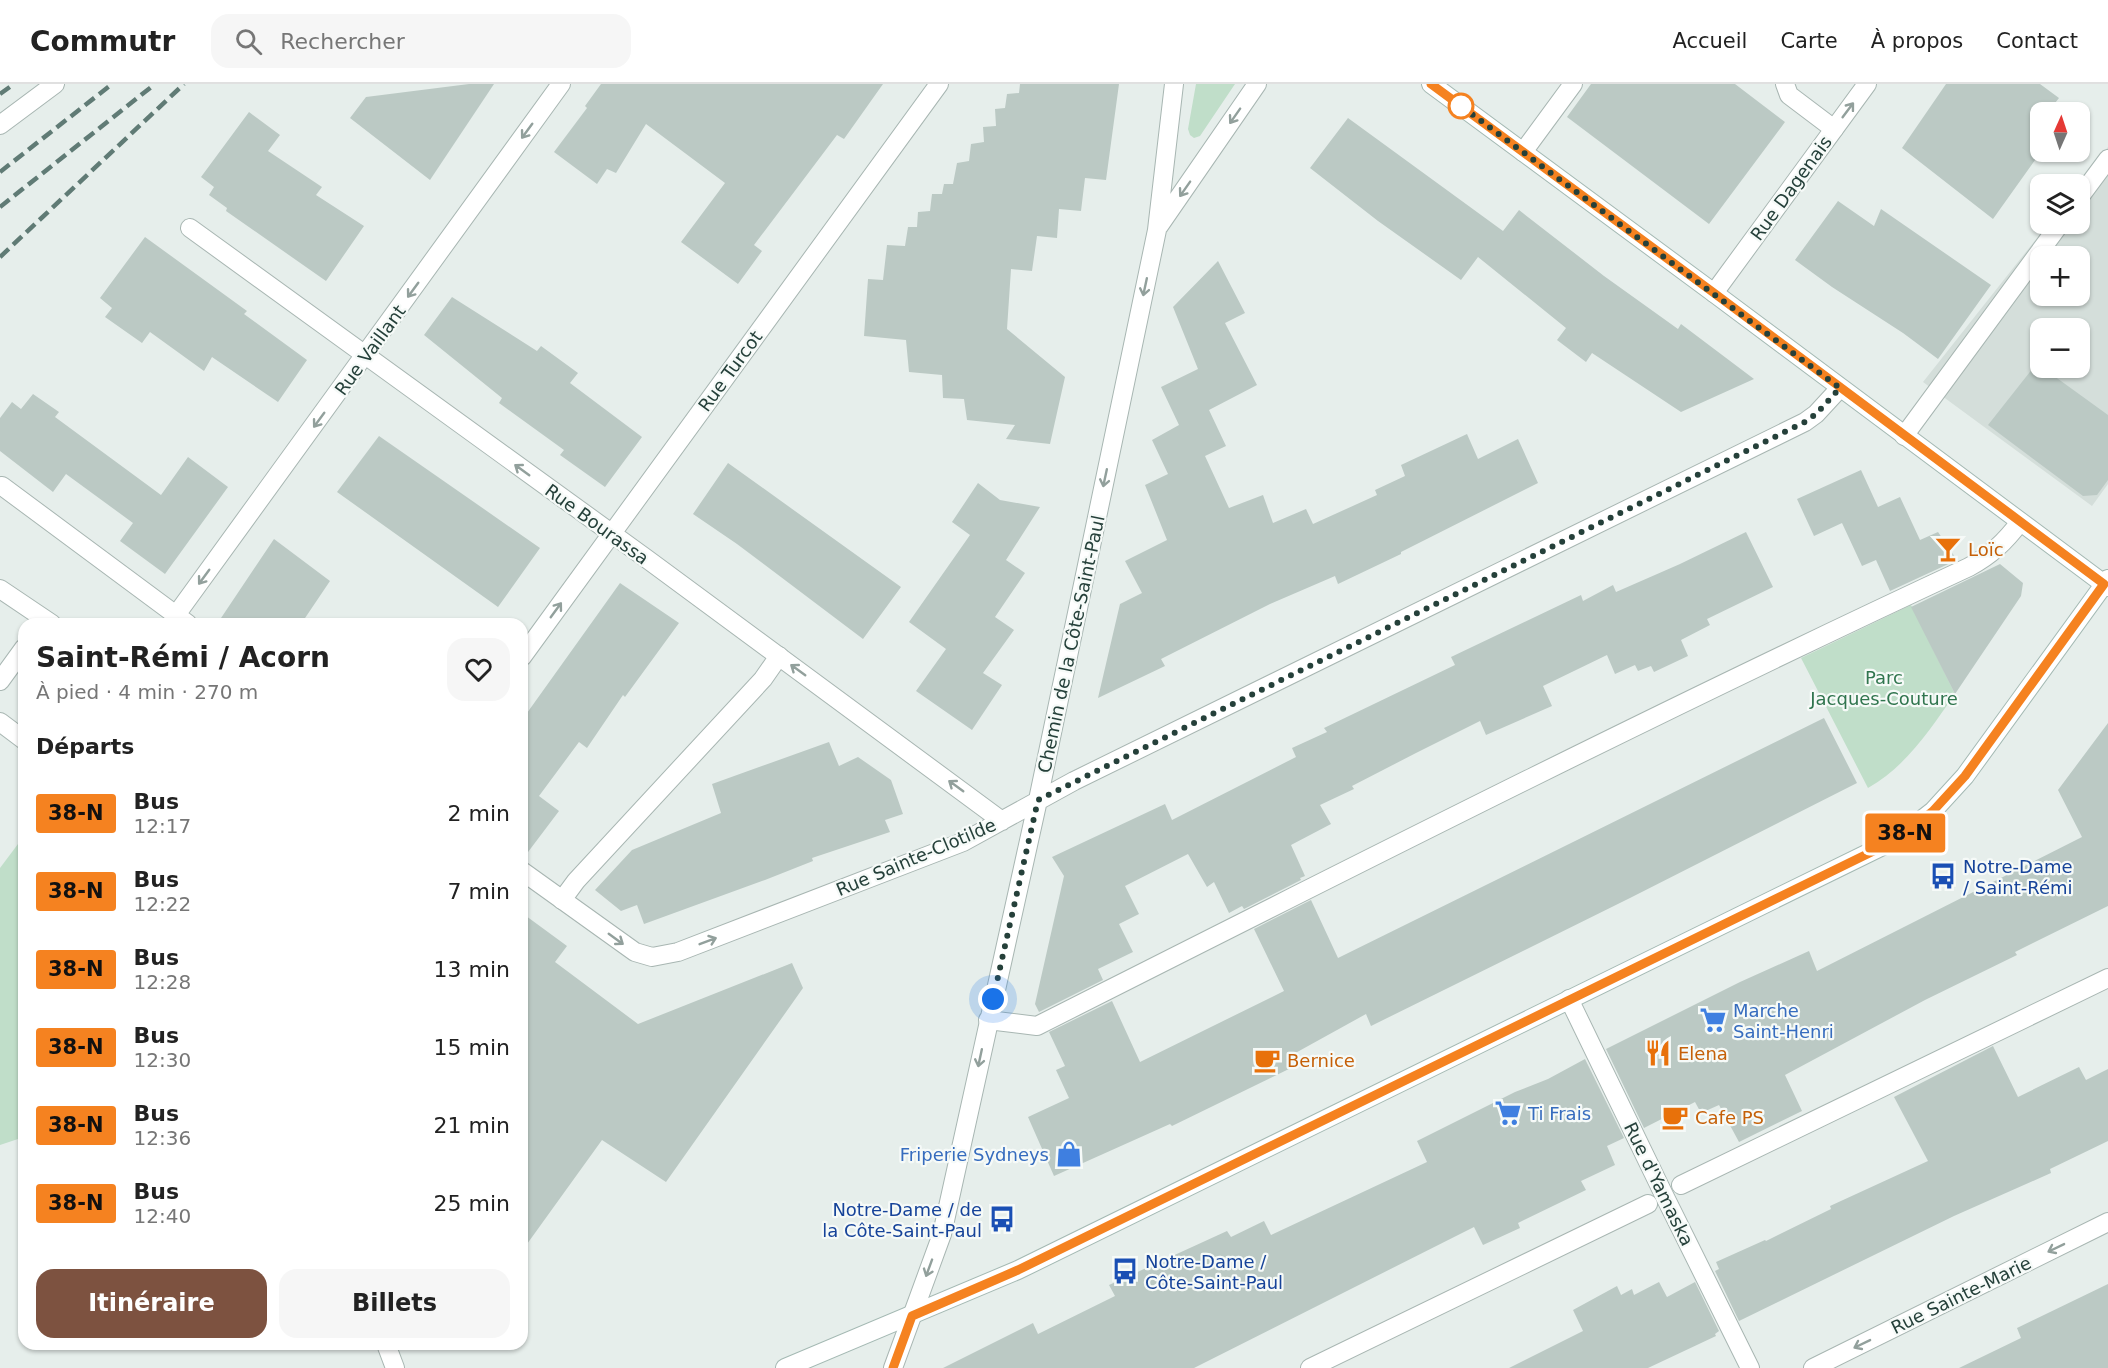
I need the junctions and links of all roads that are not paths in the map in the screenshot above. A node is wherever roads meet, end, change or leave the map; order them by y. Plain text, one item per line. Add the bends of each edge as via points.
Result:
1 (55, 84) edge
2 (561, 84) edge
3 (939, 84) edge
4 (1174, 84) edge
5 (1257, 84) edge
6 (1431, 84) edge
7 (1573, 84) edge
8 (1785, 84) edge
9 (1867, 84) edge
10 (0, 124) edge
11 (1834, 129) junction
12 (1523, 152) junction
13 (2108, 159) edge
14 (2090, 183) edge
15 (190, 228) dead end
16 (1157, 230) junction
17 (2053, 234) edge
18 (1714, 293) junction
19 (366, 355) junction
20 (1840, 388) junction
21 (1904, 436) junction
22 (2, 486) dead end
23 (2020, 522) junction
24 (611, 534) junction
25 (2107, 583) edge
26 (0, 589) edge
27 (40, 618) edge
28 (181, 618) edge
29 (183, 618) edge
30 (528, 649) edge
31 (18, 656) edge
32 (779, 656) junction
33 (0, 681) edge
34 (0, 722) edge
35 (18, 736) edge
36 (1038, 800) junction
37 (1002, 821) junction
38 (528, 875) edge
39 (562, 900) junction
40 (2108, 978) edge
41 (1569, 999) junction
42 (988, 1020) junction
43 (1681, 1185) dead end
44 (1648, 1204) dead end
45 (2108, 1222) edge
46 (912, 1316) junction
47 (388, 1350) edge
48 (395, 1368) edge
49 (785, 1368) edge
50 (892, 1368) edge
51 (1310, 1368) edge
52 (1750, 1368) edge
53 (1813, 1368) edge

1 - 10 street
2 -> 19 street, Rue Vaillant
3 - 24 street, Rue Turcot
4 - 16 street, Chemin de la Côte-Saint-Paul
5 -> 16 street, Chemin de la Côte-Saint-Paul
6 - 12 street
7 - 12 street
8 - 11 street via 1789,95
11 -> 9 street, Rue Dagenais
11 - 18 street, Rue Dagenais
12 - 18 street
13 - 14 street
15 - 19 street, Rue Bourassa
16 -> 36 street, Chemin de la Côte-Saint-Paul
17 - 21 street
18 - 20 street
24 -> 19 street, Rue Bourassa
19 -> 29 street, Rue Vaillant
20 - 21 street
20 - 36 street, Rue Sainte-Clotilde via 1805,422
21 - 23 street
22 - 28 street
23 - 25 street
23 - 42 street via 1997,549 1970,567 1642,723 1037,1026
30 -> 24 street, Rue Turcot
24 - 32 street, Rue Bourassa
25 - 41 street via 1965,776 1916,826 1878,850
26 - 27 street
31 - 33 street
37 -> 32 street, Rue Bourassa
32 - 39 street via 763,679
34 - 35 street
36 - 37 street, Rue Sainte-Clotilde
36 - 42 street, Chemin de la Côte-Saint-Paul
39 -> 37 street, Rue Sainte-Clotilde via 635,952 652,957 678,952 900,867 963,842
38 - 39 street
40 - 43 street
41 - 46 street via 1018,1270
41 - 52 street, Rue d'Yamaska
42 -> 46 street, Chemin de la Côte-Saint-Paul via 942,1234
44 - 51 street
45 -> 53 street, Rue Sainte-Marie
46 - 49 street
46 - 50 street, Chemin de la Côte-Saint-Paul
47 - 48 street

